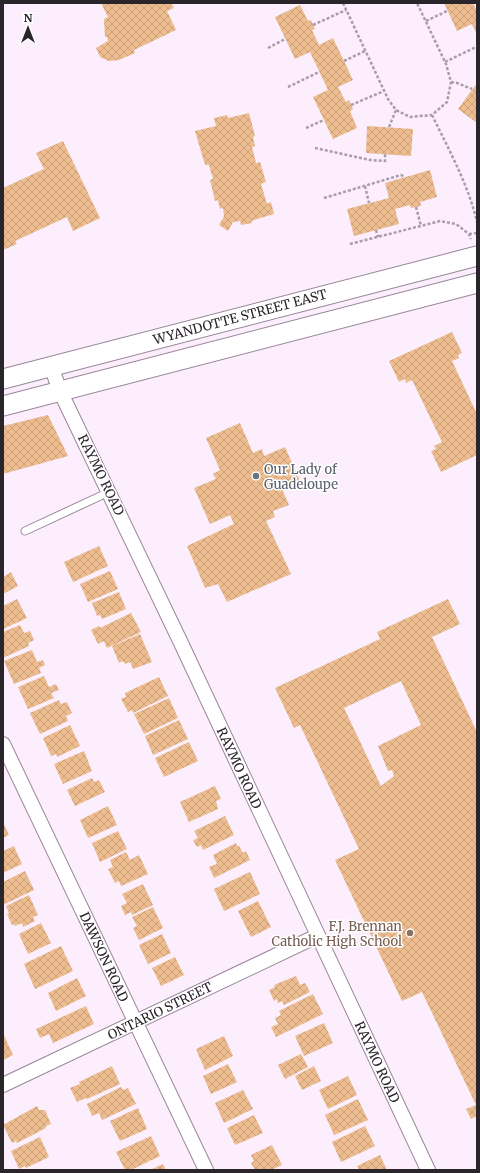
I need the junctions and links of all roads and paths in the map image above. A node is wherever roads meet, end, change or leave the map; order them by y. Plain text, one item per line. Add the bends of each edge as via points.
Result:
1 (343, 3) edge
2 (417, 3) edge
3 (346, 10) junction
4 (448, 11) dead end
5 (426, 21) junction
6 (313, 25) dead end
7 (285, 39) dead end
8 (476, 46) dead end
9 (268, 48) dead end
10 (365, 51) junction
11 (344, 61) dead end
12 (445, 62) junction
13 (319, 72) dead end
14 (451, 82) junction
15 (288, 87) dead end
16 (472, 89) dead end
17 (384, 91) junction
18 (351, 105) dead end
19 (396, 110) junction
20 (432, 115) junction
21 (324, 120) dead end
22 (389, 127) dead end
23 (306, 128) dead end
24 (315, 148) dead end
25 (385, 154) dead end
26 (406, 177) dead end
27 (365, 186) junction
28 (324, 198) dead end
29 (369, 203) dead end
30 (416, 207) dead end
31 (477, 222) edge
32 (421, 226) junction
33 (376, 230) dead end
34 (477, 233) edge
35 (469, 234) junction
36 (378, 237) junction
37 (350, 244) dead end
38 (474, 250) edge
39 (477, 283) edge
40 (51, 366) junction
41 (3, 379) edge
42 (60, 391) junction
43 (3, 406) edge
44 (109, 492) junction
45 (25, 531) dead end
46 (3, 744) edge
47 (318, 936) junction
48 (136, 1022) junction
49 (3, 1085) edge
50 (206, 1170) edge
51 (428, 1170) edge

1 - 3 path
2 - 5 path
3 - 6 path
3 - 10 path
4 - 5 path
5 - 12 path
7 - 9 path
8 - 12 path
10 - 11 path
10 - 17 path
12 - 14 path
13 - 15 path
14 - 16 path
14 - 20 path via 447,102
17 - 18 path
17 - 19 path
19 - 20 path via 410,117
19 - 22 path
20 - 31 path via 461,175
21 - 23 path
24 - 25 path via 370,160 385,161
26 - 27 path via 401,175
27 - 28 path
27 - 29 path
30 - 32 path
32 - 35 path via 440,221 456,224
32 - 36 path
33 - 36 path
34 - 35 path
35 - 38 path
36 - 37 path
38 - 40 main road, WYANDOTTE STREET EAST
39 - 42 main road, WYANDOTTE STREET EAST
40 - 41 main road, WYANDOTTE STREET EAST
40 - 42 street, RAYMO ROAD
42 - 43 main road, WYANDOTTE STREET EAST
42 - 44 street, RAYMO ROAD
44 - 45 lane
44 - 47 street, RAYMO ROAD
46 - 48 street, DAWSON ROAD
47 - 48 street, ONTARIO STREET
47 - 51 street, RAYMO ROAD
48 - 49 street, ONTARIO STREET
48 - 50 street, DAWSON ROAD

